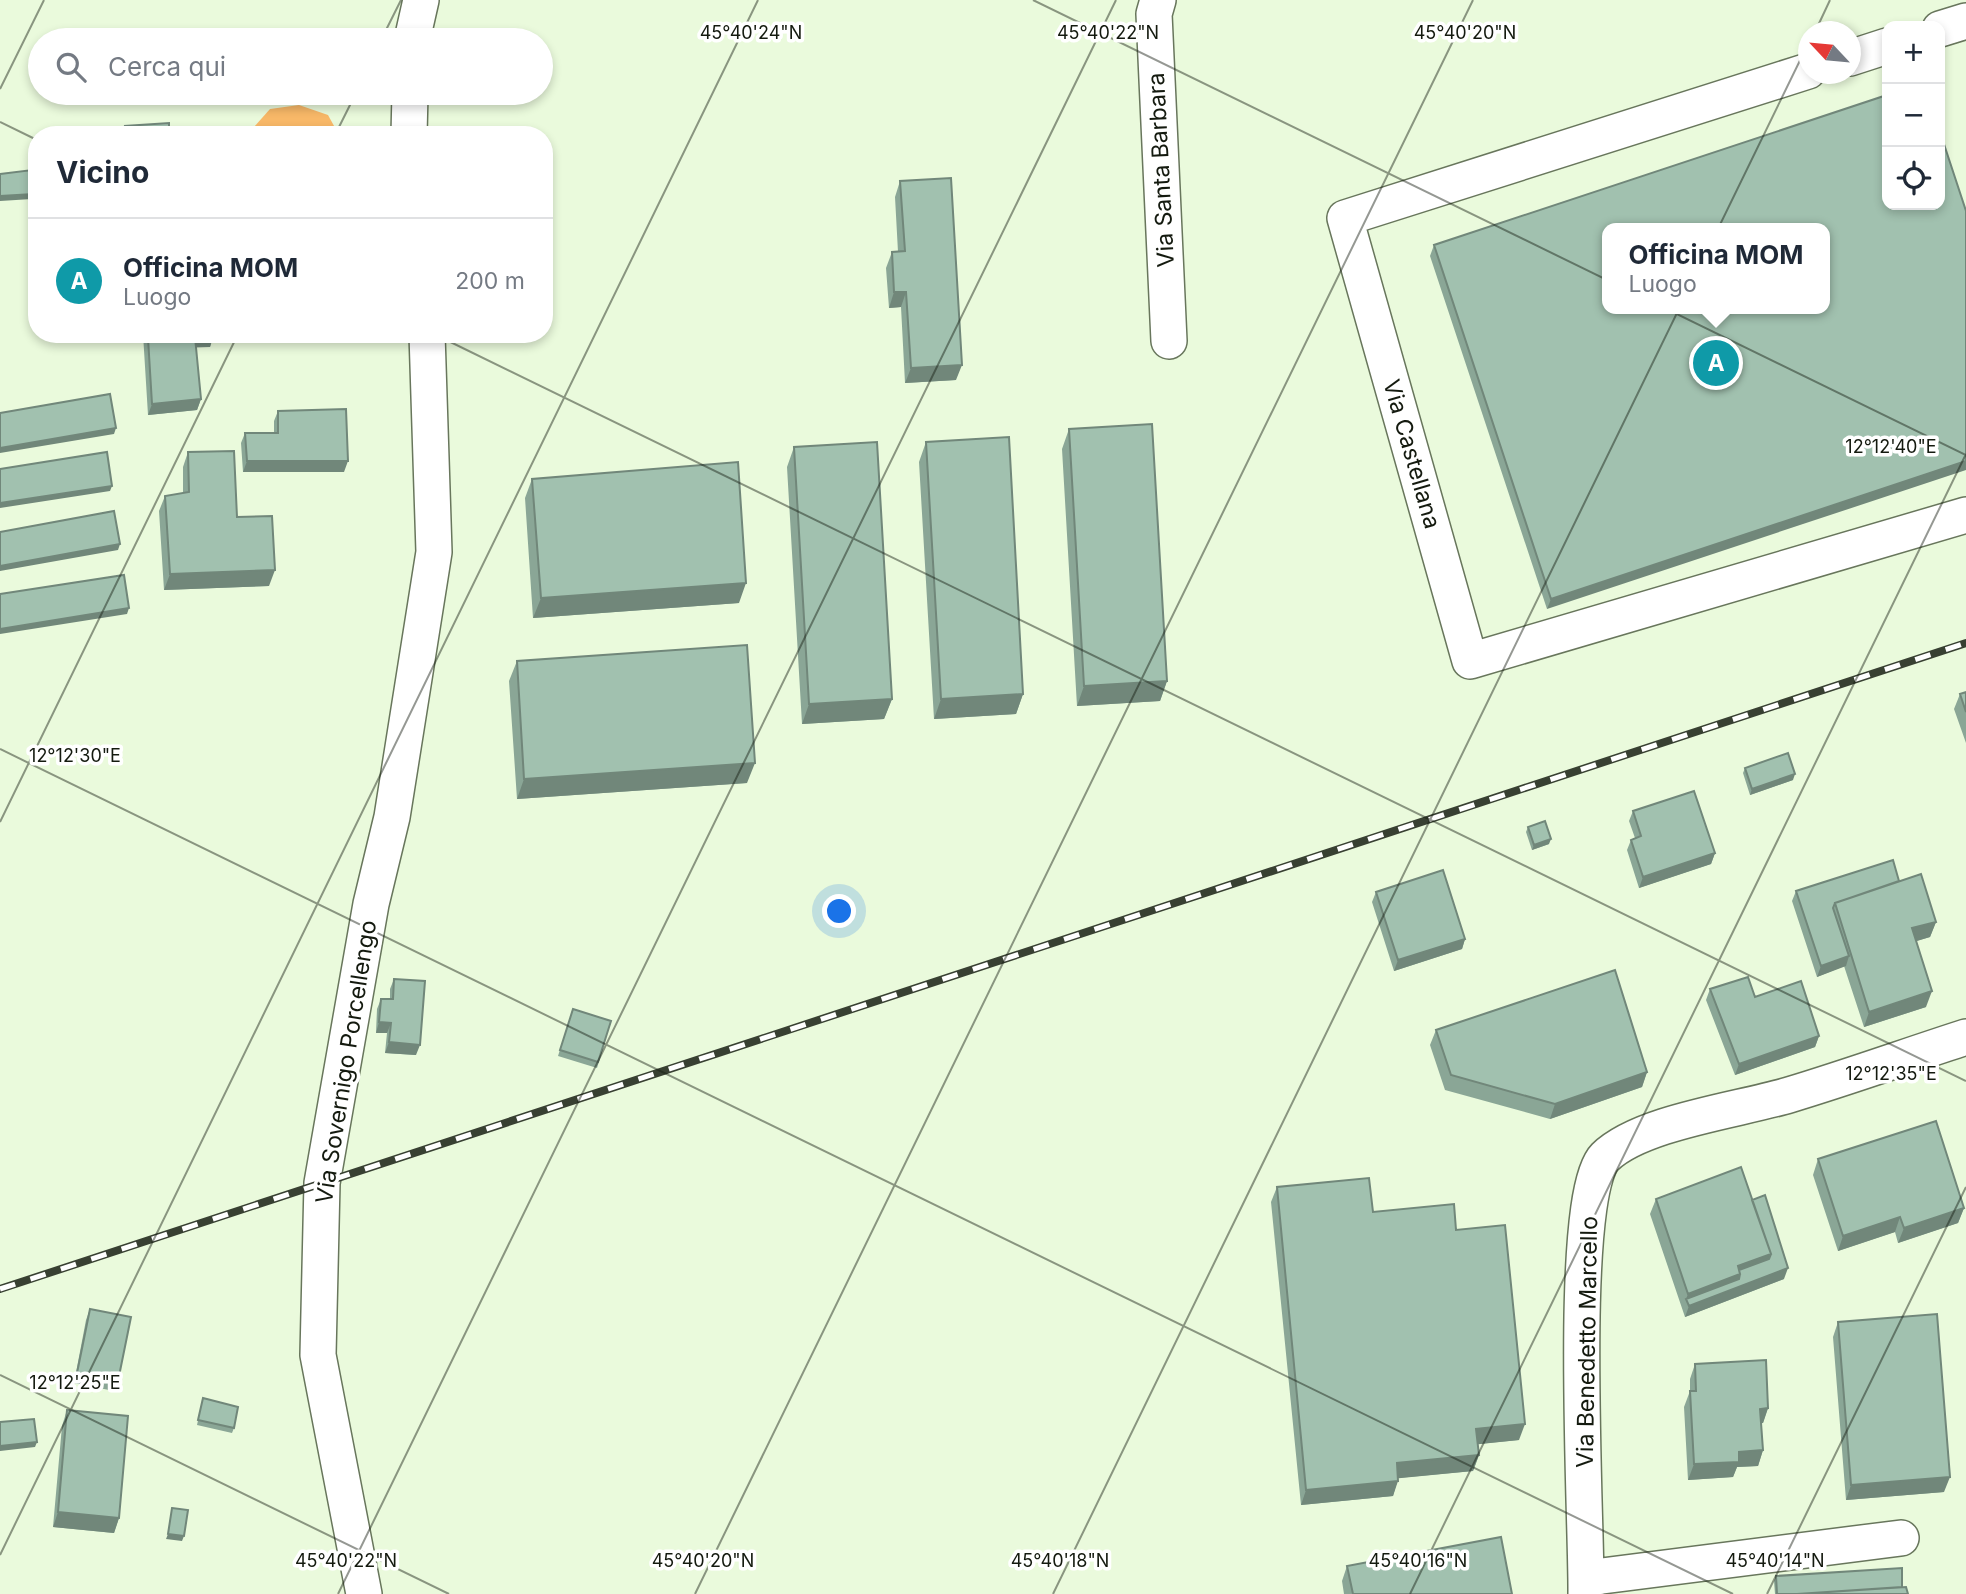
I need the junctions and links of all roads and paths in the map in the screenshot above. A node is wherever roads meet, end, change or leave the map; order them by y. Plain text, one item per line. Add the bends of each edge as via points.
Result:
1 (421, 0) edge
2 (1158, 0) edge
3 (1966, 21) edge
4 (1945, 27) edge
5 (415, 28) edge
6 (1882, 48) edge
7 (1861, 54) edge
8 (1798, 74) edge
9 (410, 105) edge
10 (409, 126) edge
11 (1169, 341) dead end
12 (427, 343) edge
13 (1966, 515) edge
14 (1966, 1037) edge
15 (1901, 1538) dead end
16 (1586, 1586) edge
17 (364, 1594) edge

1 - 5 street
2 - 11 street, Via Santa Barbara via 1154,14 1157,112
3 - 4 street
6 - 7 street
8 - 13 street, Via Castellana via 1346,218 1470,661
9 - 10 street
12 - 17 street, Via Sovernigo Porcellengo via 434,552 392,817 371,904 322,1183 318,1355
14 - 16 street, Via Benedetto Marcello via 1789,1095 1643,1132 1604,1158 1591,1184 1584,1252
15 - 16 street, Via Benedetto Marcello

